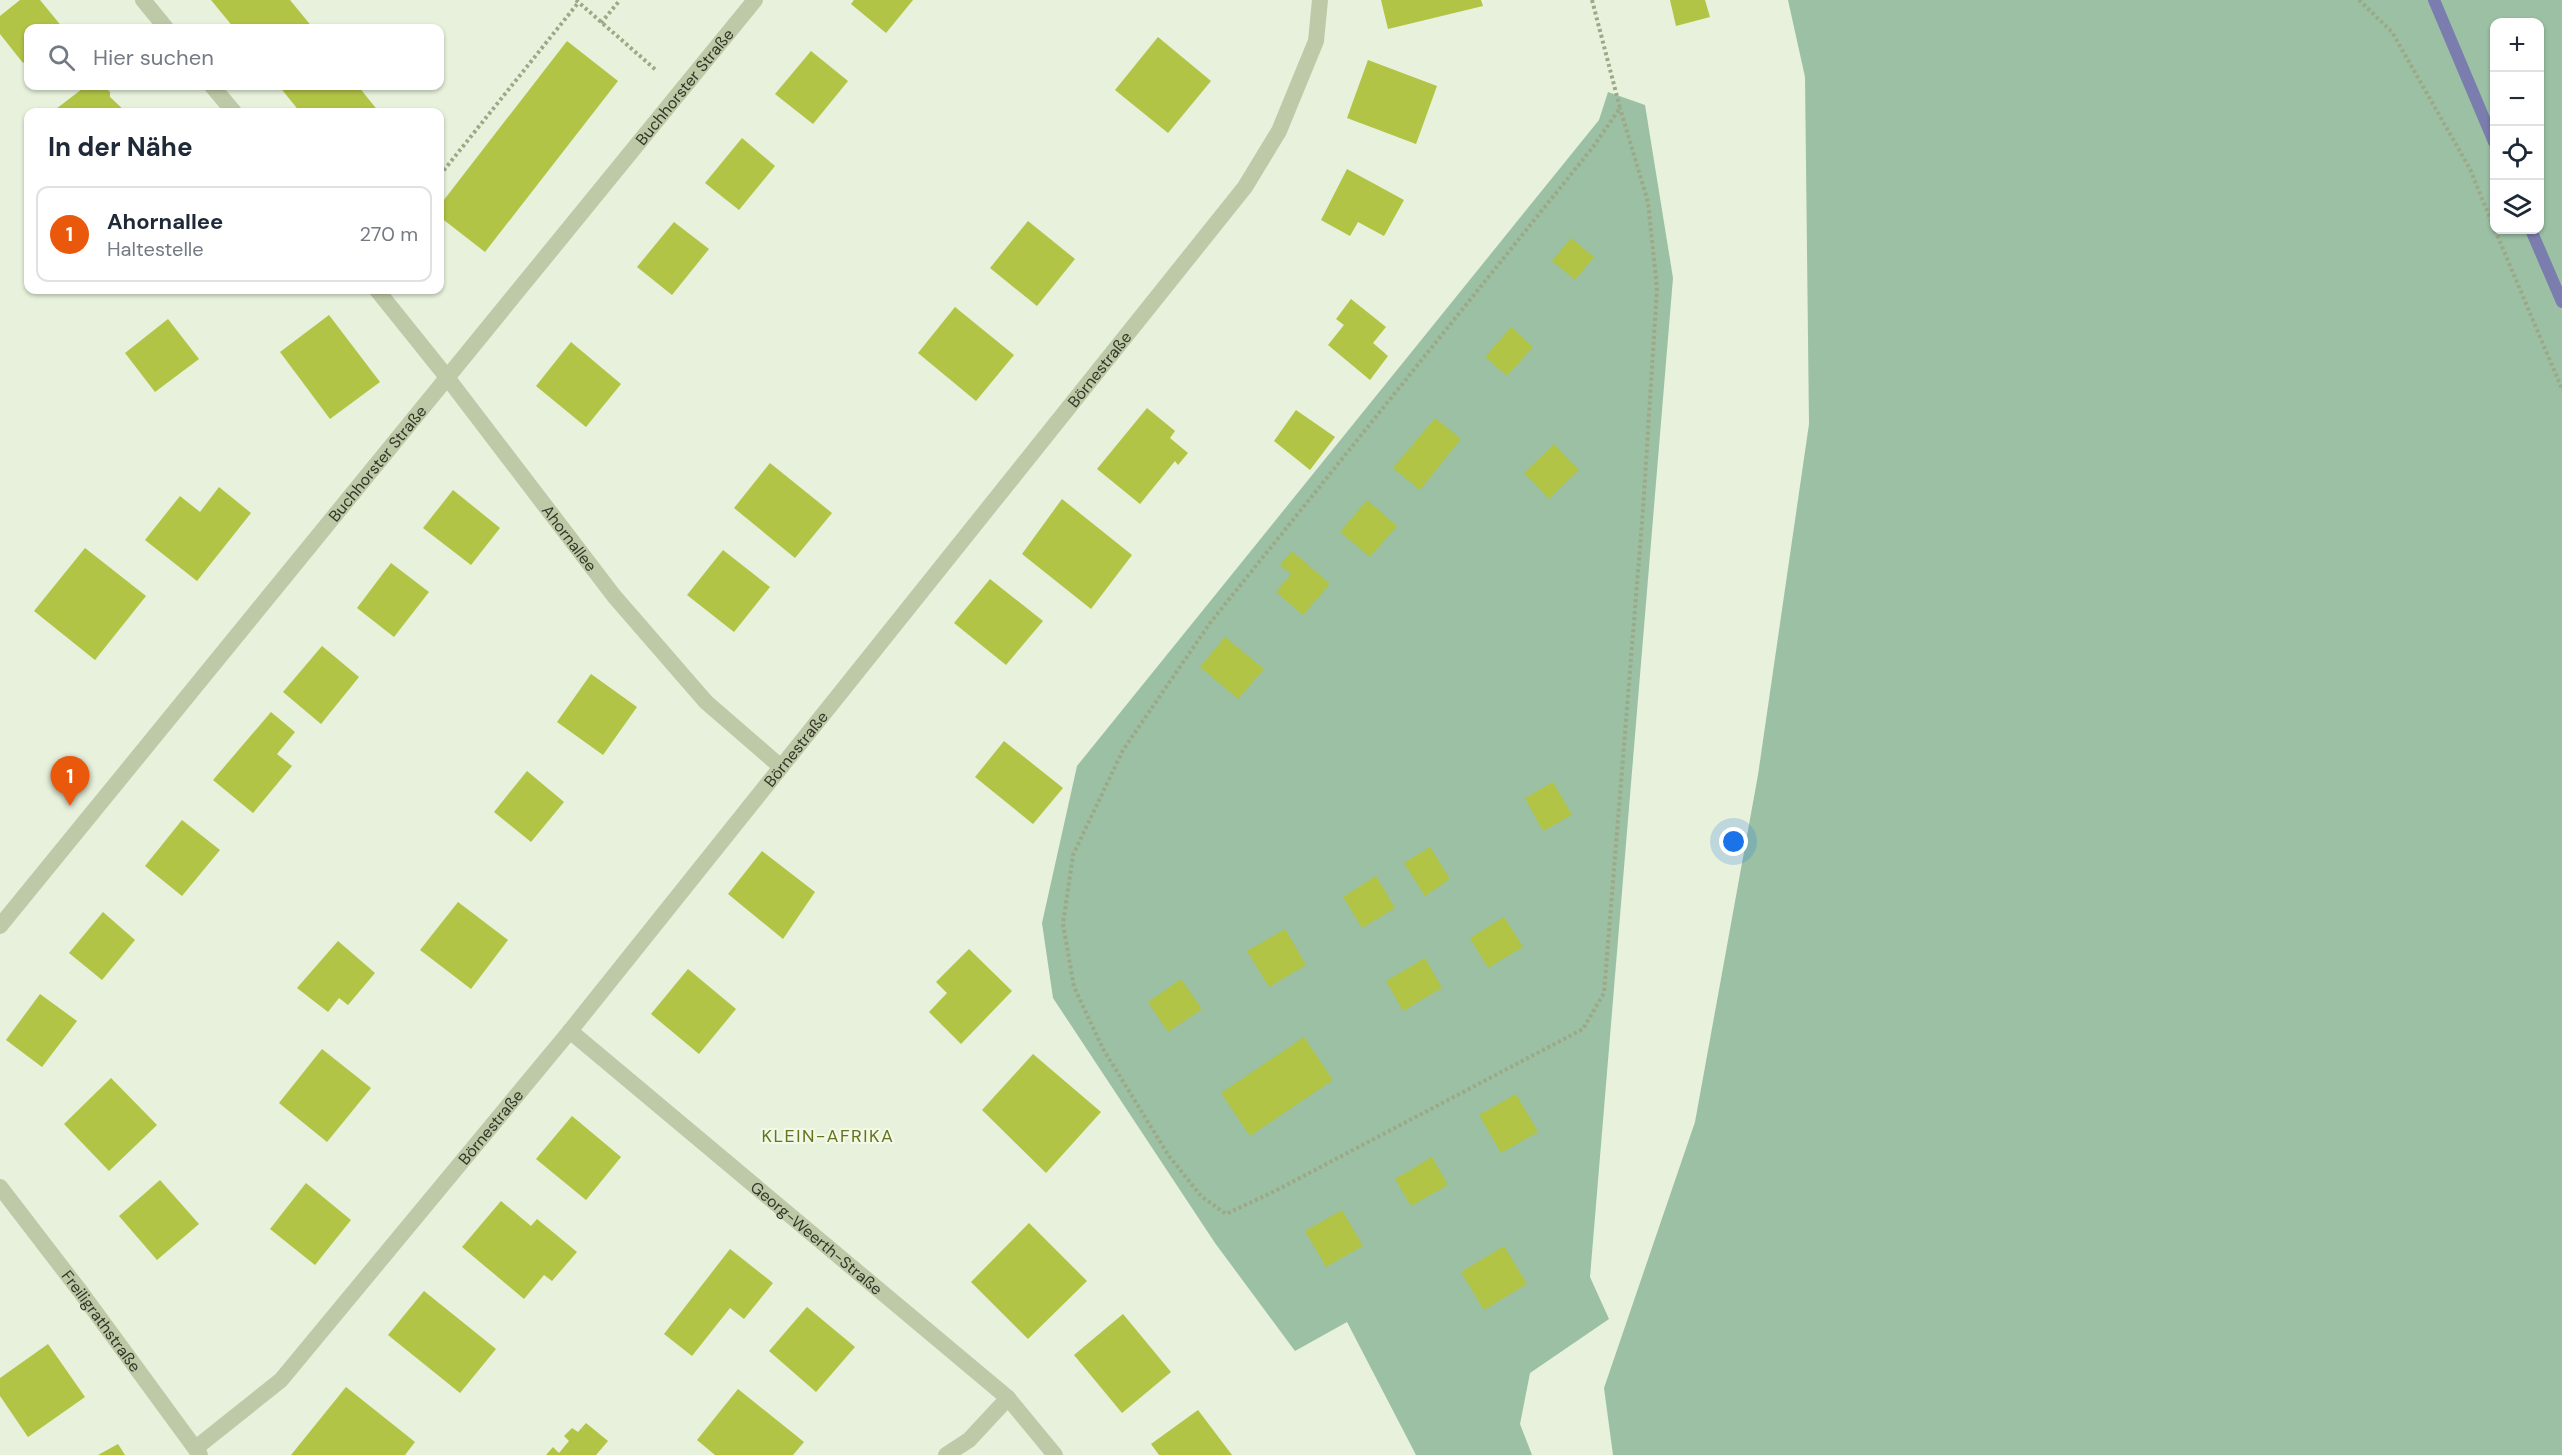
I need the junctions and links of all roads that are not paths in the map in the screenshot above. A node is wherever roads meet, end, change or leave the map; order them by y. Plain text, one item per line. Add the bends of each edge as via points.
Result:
1 (143, 0) edge
2 (755, 0) edge
3 (1320, 0) edge
4 (163, 24) edge
5 (215, 90) edge
6 (231, 108) edge
7 (380, 294) edge
8 (446, 376) junction
9 (781, 767) junction
10 (0, 926) edge
11 (570, 1031) junction
12 (0, 1187) edge
13 (1008, 1398) junction
14 (198, 1451) edge
15 (946, 1455) edge
16 (1055, 1455) edge

1 - 4 street
2 - 8 street, Buchhorster Straße
3 - 9 street, Börnestraße via 1316,41 1292,101 1245,187
5 - 6 street
7 - 8 street, Ahornallee
8 - 9 street, Ahornallee via 614,596 706,702
8 - 10 street, Buchhorster Straße
9 - 11 street, Börnestraße
11 - 13 street, Georg-Weerth-Straße
11 - 14 street, Börnestraße via 281,1380
12 - 14 street, Freiligrathstraße
13 - 15 street via 969,1440
13 - 16 street, Georg-Weerth-Straße

